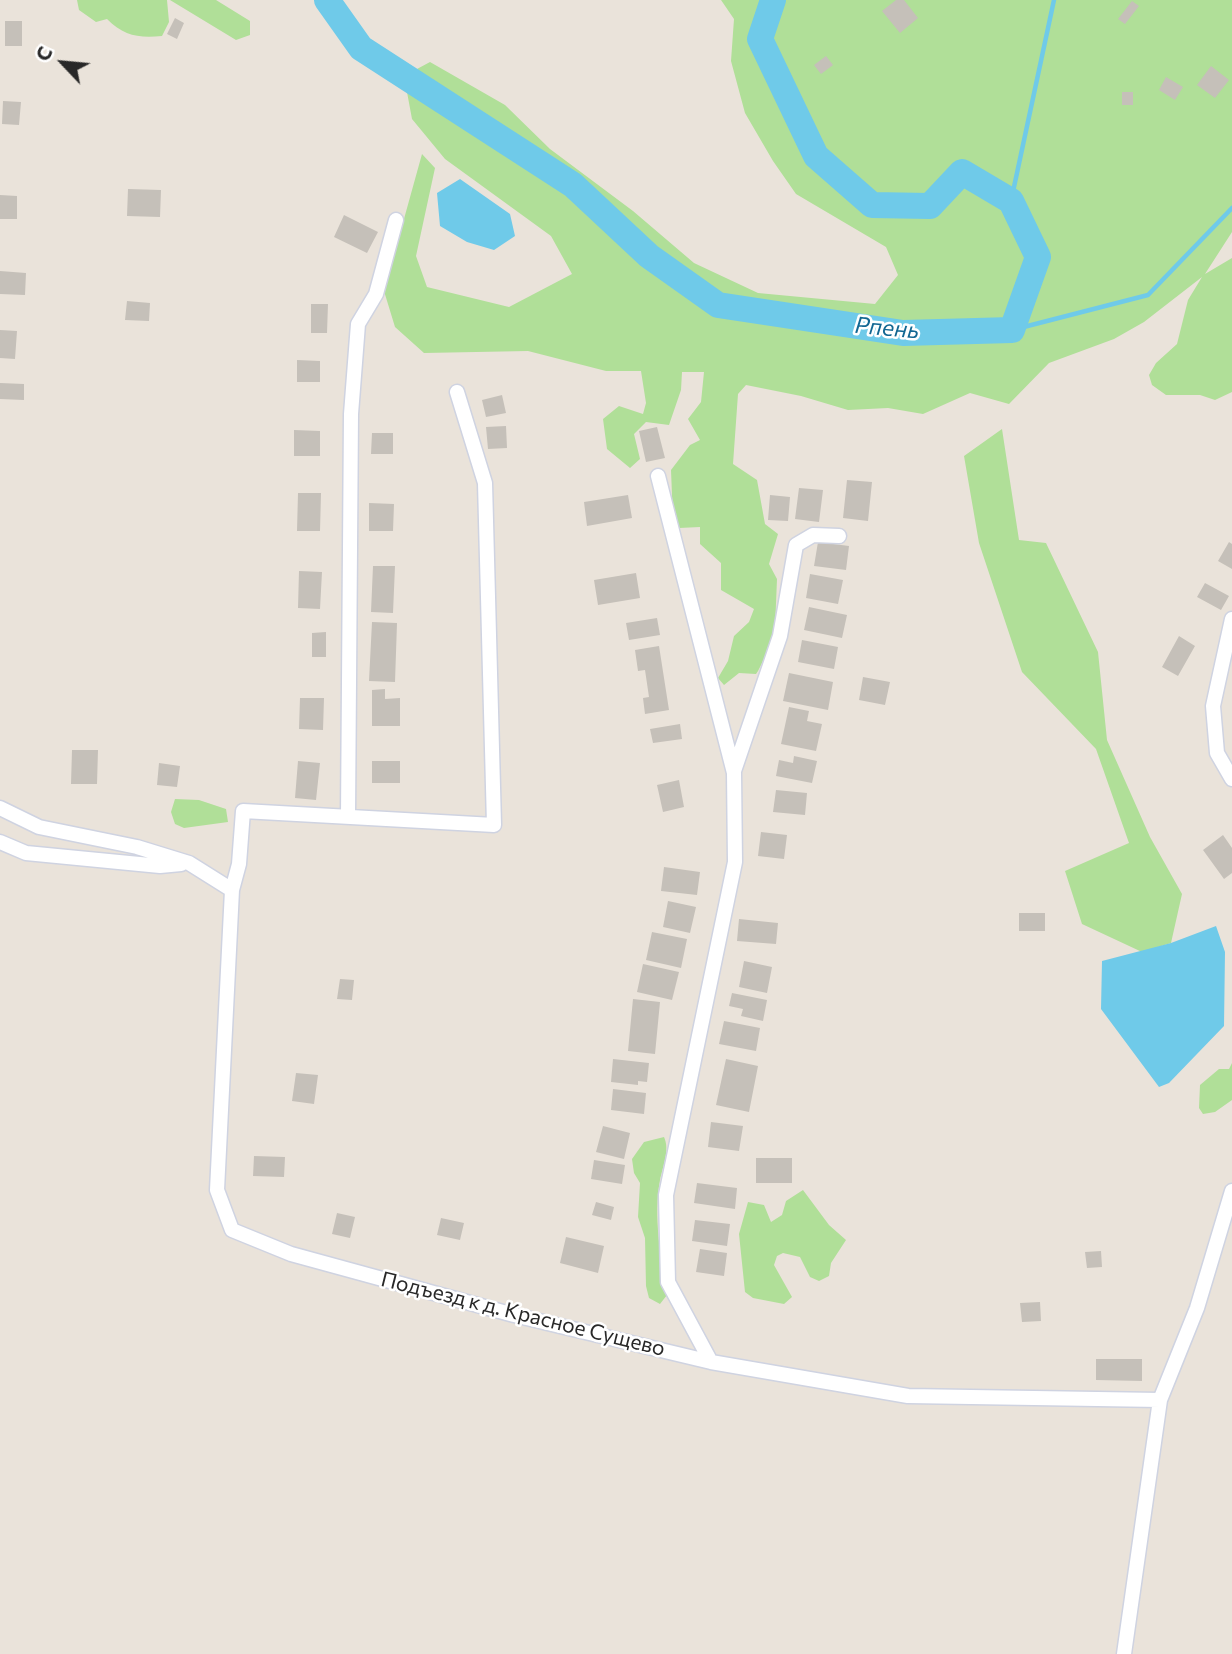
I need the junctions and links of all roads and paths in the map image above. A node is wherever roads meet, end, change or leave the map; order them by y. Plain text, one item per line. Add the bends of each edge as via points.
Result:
1 (396, 220) dead end
2 (457, 391) dead end
3 (658, 476) dead end
4 (839, 536) dead end
5 (1232, 619) edge
6 (734, 773) junction
7 (1232, 779) edge
8 (0, 808) edge
9 (348, 816) junction
10 (0, 842) edge
11 (189, 863) junction
12 (232, 890) junction
13 (1232, 1191) edge
14 (711, 1362) junction
15 (1160, 1400) junction
16 (1124, 1654) edge

1 - 9 street via 376,294 358,324 351,415
2 - 9 street via 485,483 494,825
3 - 6 street
4 - 6 street via 813,536 796,545 780,636
5 - 7 street via 1213,706 1217,753
6 - 14 street via 735,862 666,1195 668,1282
8 - 11 street via 39,827
9 - 12 street via 243,811
10 - 11 street via 26,853 160,866
11 - 12 street
12 - 14 street, Подъезд к д. Красное Сущево via 217,1190 232,1230 304,1257 514,1315
13 - 15 street via 1197,1308
14 - 15 street, Подъезд к д. Красное Сущево via 908,1396
15 - 16 street

